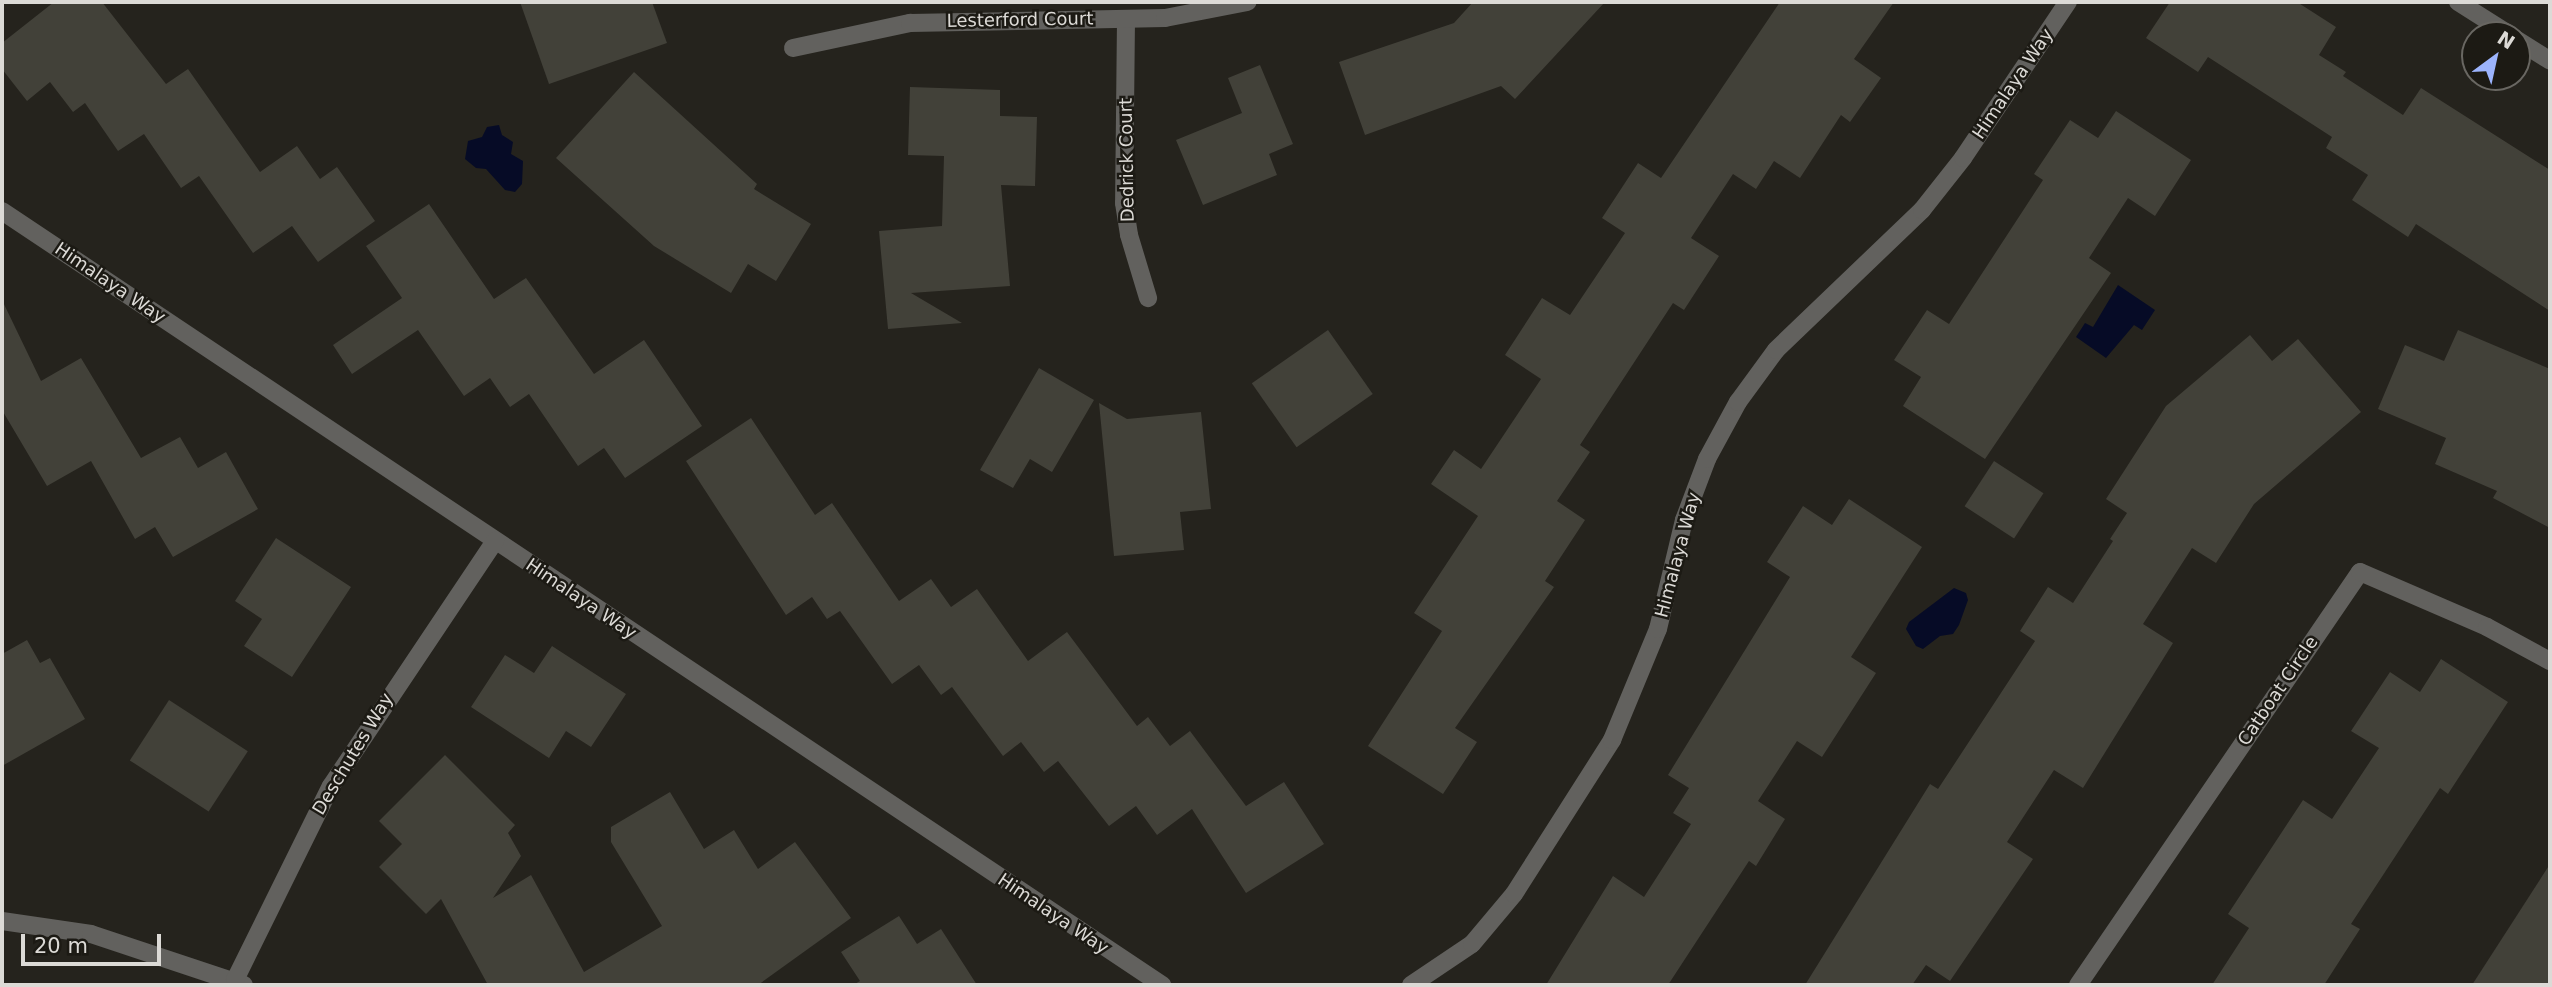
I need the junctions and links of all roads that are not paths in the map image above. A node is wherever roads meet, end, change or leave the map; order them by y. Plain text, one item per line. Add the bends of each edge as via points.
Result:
1 (1247, 2) edge
2 (2068, 2) edge
3 (2458, 2) edge
4 (1126, 19) junction
5 (2488, 21) edge
6 (793, 48) dead end
7 (2531, 49) edge
8 (2550, 61) edge
9 (2, 211) edge
10 (1148, 298) dead end
11 (495, 541) junction
12 (2550, 661) edge
13 (2, 921) edge
14 (240, 983) edge
15 (1162, 985) edge
16 (1411, 985) edge
17 (2078, 985) edge

1 - 4 street, Lesterford Court via 1165,18
2 - 16 street, Himalaya Way via 1963,158 1922,210 1776,350 1738,402 1707,459 1684,520 1658,629 1612,740 1514,894 1472,944
3 - 5 street
4 - 6 street, Lesterford Court via 910,23
4 - 10 street, Dedrick Court via 1124,203
7 - 8 street
9 - 11 street, Himalaya Way
11 - 14 street, Deschutes Way via 331,786
11 - 15 street, Himalaya Way
12 - 17 street, Catboat Circle via 2487,627 2360,572
13 - 14 street via 91,934

